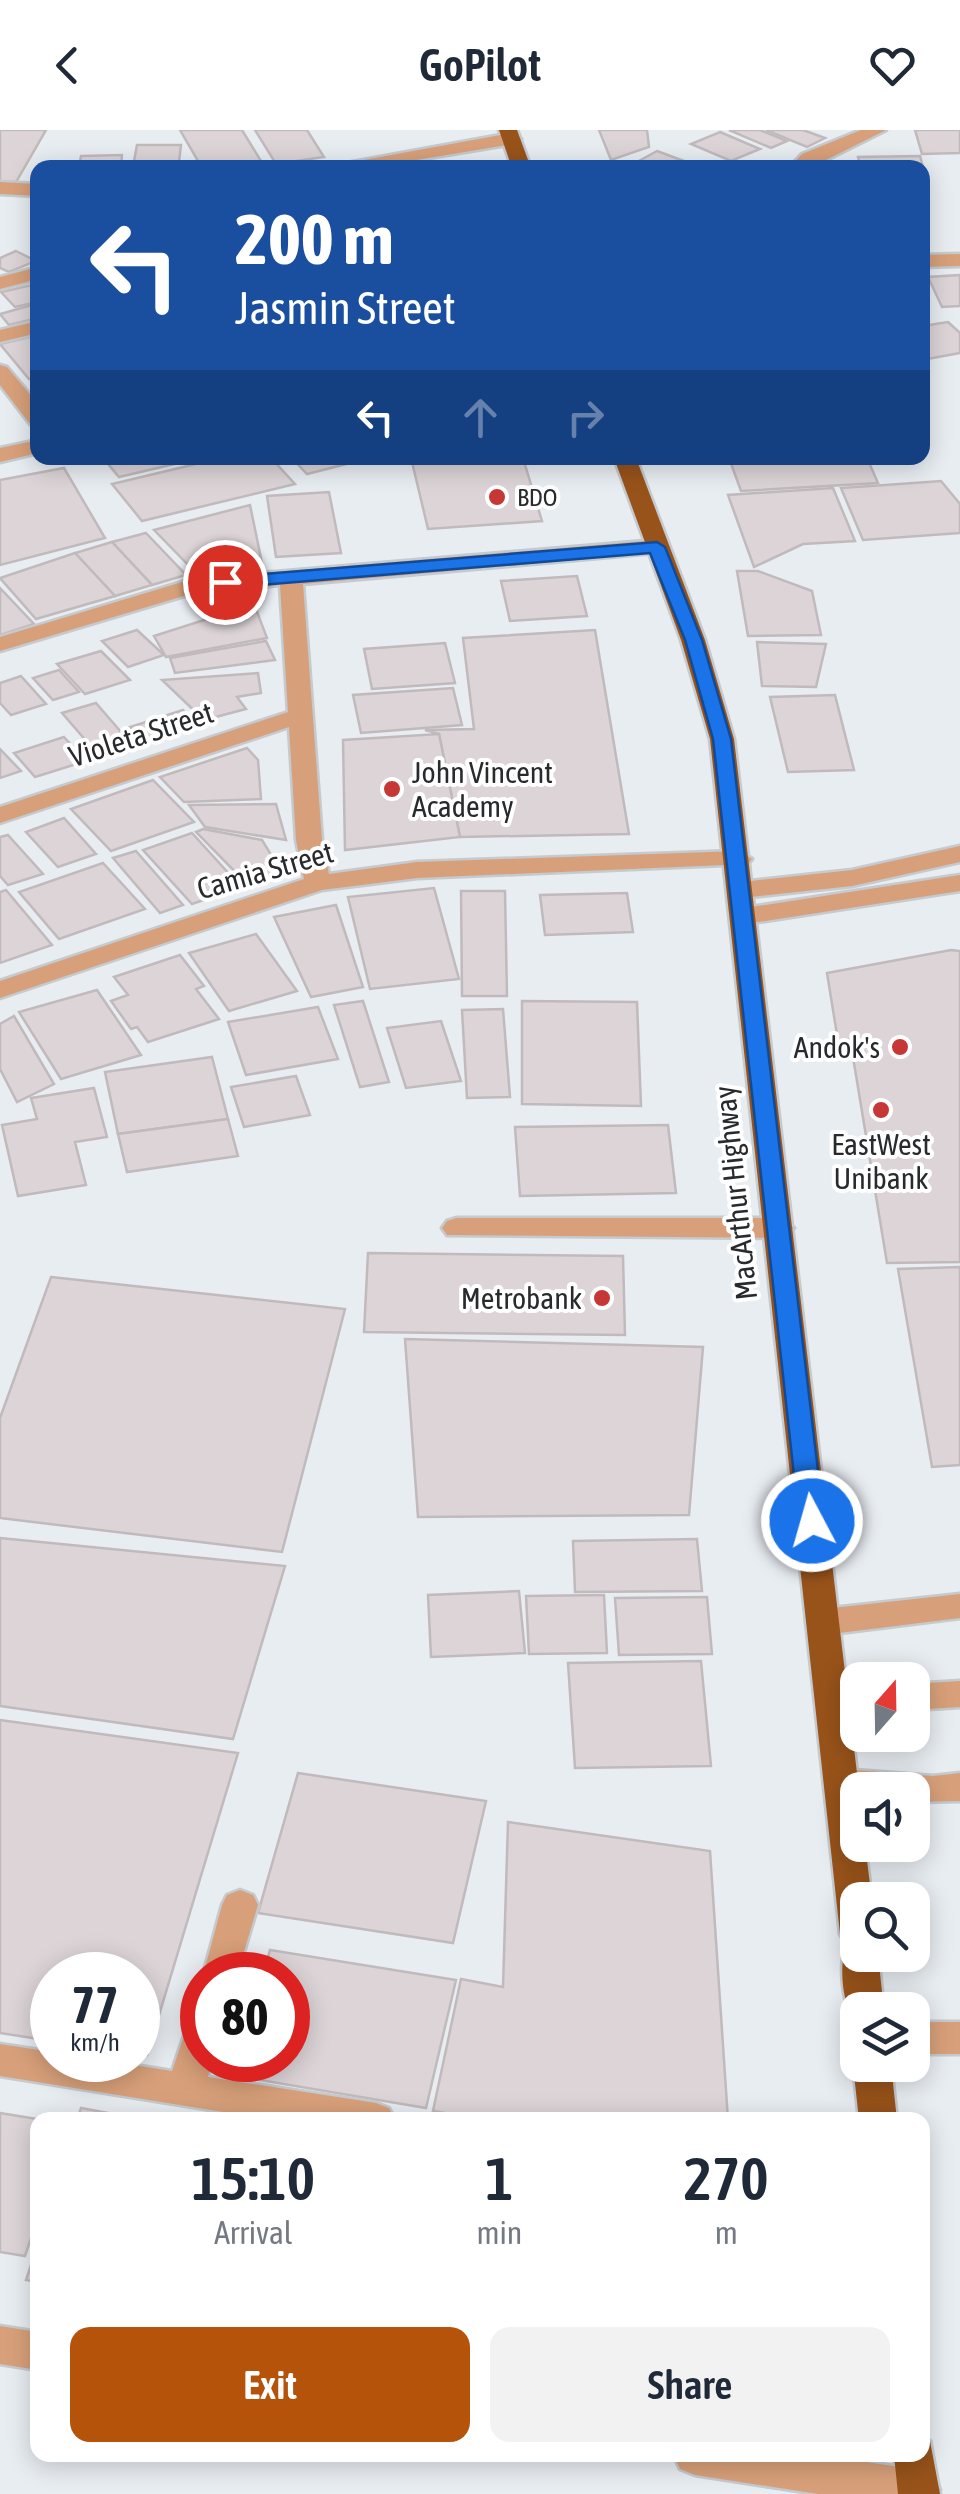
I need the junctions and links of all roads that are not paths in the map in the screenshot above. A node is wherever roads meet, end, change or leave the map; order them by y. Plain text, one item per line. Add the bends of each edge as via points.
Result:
1 (878, 130) edge
2 (510, 134) edge
3 (372, 160) edge
4 (519, 160) edge
5 (807, 160) edge
6 (0, 188) edge
7 (30, 190) edge
8 (960, 260) edge
9 (930, 261) edge
10 (30, 275) edge
11 (0, 283) edge
12 (30, 329) edge
13 (0, 336) edge
14 (0, 371) edge
15 (30, 409) edge
16 (30, 448) edge
17 (0, 456) edge
18 (628, 465) edge
19 (657, 547) junction
20 (291, 575) junction
21 (0, 644) edge
22 (302, 716) junction
23 (0, 815) edge
24 (960, 854) edge
25 (739, 859) junction
26 (318, 883) junction
27 (960, 883) edge
28 (744, 902) junction
29 (0, 990) edge
30 (457, 1228) dead end
31 (780, 1228) junction
32 (960, 1606) edge
33 (823, 1622) junction
34 (840, 1683) edge
35 (960, 1694) edge
36 (930, 1696) edge
37 (960, 1787) edge
38 (930, 1790) edge
39 (240, 1905) dead end
40 (227, 1952) edge
41 (930, 2038) edge
42 (960, 2038) edge
43 (0, 2060) edge
44 (187, 2082) edge
45 (874, 2082) edge
46 (185, 2090) junction
47 (325, 2112) edge
48 (877, 2112) edge
49 (0, 2344) edge
50 (30, 2349) edge
51 (757, 2462) edge
52 (918, 2480) edge

1 - 5 street
2 - 3 street
2 - 4 highway
6 - 7 street
8 - 9 street
10 - 11 street
12 - 13 street
14 - 15 street
16 - 17 street
18 - 19 highway, MacArthur Highway
19 - 20 street
19 - 25 highway, MacArthur Highway via 694,640 722,739
20 - 21 street via 192,586
20 - 22 street
22 - 23 street, Violeta Street
22 - 26 street
24 - 28 street
25 - 26 street, Camia Street via 418,870
25 - 28 highway, MacArthur Highway
26 - 29 street, Camia Street
27 - 28 street
28 - 31 highway, MacArthur Highway
30 - 31 street
31 - 33 highway, MacArthur Highway
32 - 33 street
33 - 34 highway, MacArthur Highway
35 - 36 street
37 - 38 street
39 - 40 street
41 - 42 street
43 - 46 street
44 - 46 street
45 - 48 highway
46 - 47 street
49 - 50 street
51 - 52 street

